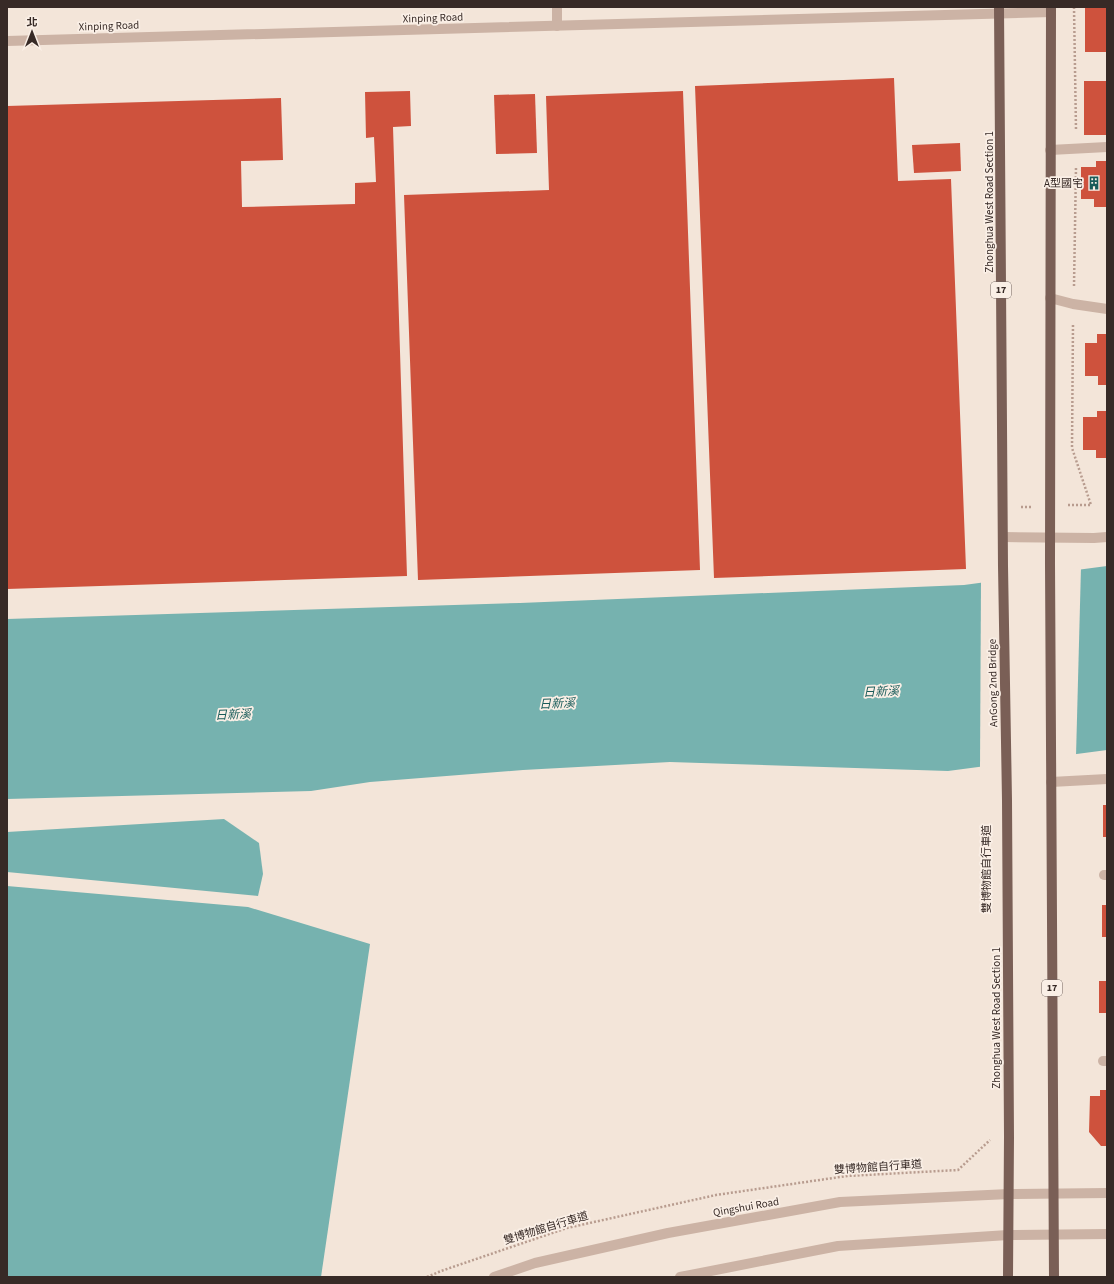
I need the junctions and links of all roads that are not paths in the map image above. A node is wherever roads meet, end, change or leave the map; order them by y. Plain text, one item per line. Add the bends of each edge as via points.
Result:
1 (557, 7) edge
2 (1051, 9) edge
3 (999, 10) edge
4 (557, 26) junction
5 (7, 41) edge
6 (1107, 147) edge
7 (1050, 150) junction
8 (1050, 298) junction
9 (1107, 309) edge
10 (1003, 537) junction
11 (1107, 537) edge
12 (1050, 538) junction
13 (1003, 566) joint
14 (1107, 779) edge
15 (1051, 782) junction
16 (1007, 800) joint
17 (1053, 1193) junction
18 (1107, 1193) edge
19 (1009, 1194) junction
20 (1054, 1234) junction
21 (1107, 1234) edge
22 (1008, 1235) junction
23 (494, 1277) edge
24 (680, 1277) edge
25 (1008, 1277) edge
26 (1054, 1277) edge

1 - 4 street
2 - 3 street, Xinping Road
2 - 7 main road, 17
3 - 4 street, Xinping Road
3 - 10 main road, Zhonghua West Road Section 1 / 17
4 - 5 street, Xinping Road
6 - 7 street
7 - 8 main road, 17
8 - 9 street
8 - 12 main road, 17
10 - 12 street
10 - 13 main road, Zhonghua West Road Section 1 / 17
11 - 12 street
12 - 15 main road, 17
13 - 16 main road, AnGong 2nd Bridge / 17
14 - 15 street
15 - 17 main road, 17
16 - 19 main road, Zhonghua West Road Section 1 / 17
17 - 18 street, Qingshui Road
17 - 19 street, Qingshui Road
17 - 20 main road, 17
19 - 22 main road, Zhonghua West Road Section 1 / 17
19 - 23 street, Qingshui Road via 840,1202 668,1233 535,1263
20 - 21 street
20 - 22 street
20 - 26 main road, 17
22 - 24 street via 838,1246
22 - 25 main road, 17

